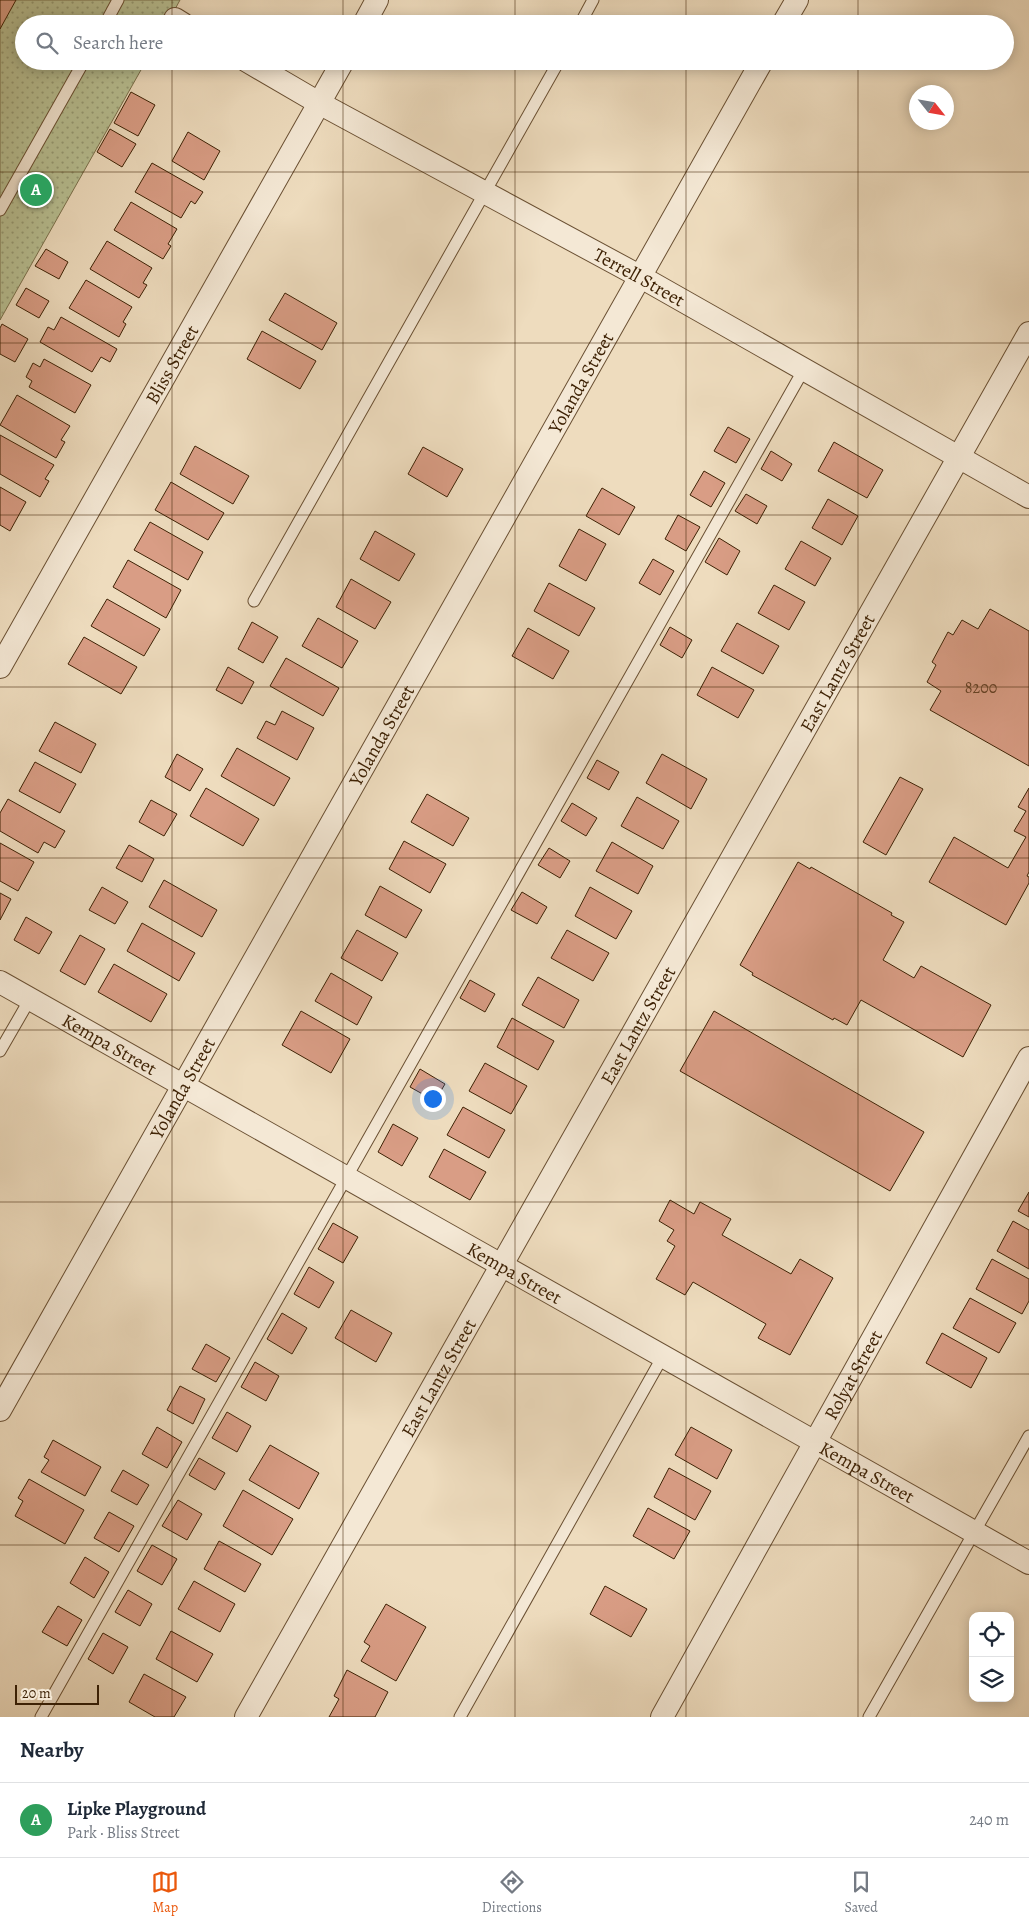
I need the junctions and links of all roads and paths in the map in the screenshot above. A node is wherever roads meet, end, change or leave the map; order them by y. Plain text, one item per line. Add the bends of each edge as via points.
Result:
1 (118, 0) edge
2 (377, 0) edge
3 (594, 0) edge
4 (797, 0) edge
5 (109, 15) edge
6 (369, 15) edge
7 (585, 15) edge
8 (788, 15) edge
9 (79, 70) edge
10 (262, 70) edge
11 (338, 70) edge
12 (553, 70) edge
13 (757, 70) edge
14 (319, 103) junction
15 (484, 192) junction
16 (1, 207) edge
17 (641, 277) junction
18 (1029, 333) edge
19 (804, 369) junction
20 (958, 456) junction
21 (1029, 497) edge
22 (254, 602) dead end
23 (0, 667) edge
24 (0, 982) edge
25 (30, 999) junction
26 (0, 1051) edge
27 (1029, 1058) edge
28 (183, 1086) junction
29 (347, 1178) junction
30 (502, 1265) junction
31 (662, 1356) junction
32 (0, 1410) edge
33 (1029, 1436) edge
34 (814, 1441) junction
35 (975, 1533) junction
36 (1029, 1563) edge
37 (41, 1717) edge
38 (246, 1717) edge
39 (460, 1717) edge
40 (662, 1717) edge
41 (869, 1717) edge

1 - 5 lane
2 - 6 street
3 - 7 lane
4 - 8 street
9 - 16 lane
10 - 14 street, Terrell Street
11 - 14 street, Bliss Street
12 - 15 lane
13 - 17 street, Yolanda Street
14 - 15 street, Terrell Street
14 - 23 street, Bliss Street
15 - 17 street, Terrell Street
15 - 22 lane
17 - 19 street, Terrell Street
17 - 28 street, Yolanda Street
18 - 20 street, East Lantz Street
19 - 20 street, Terrell Street
19 - 29 lane
20 - 21 street, Terrell Street
20 - 30 street, East Lantz Street
24 - 25 street, Kempa Street
25 - 26 lane
25 - 28 street, Kempa Street
27 - 34 street, Rolyat Street
28 - 29 street, Kempa Street
28 - 32 street, Yolanda Street
29 - 30 street, Kempa Street
29 - 37 lane
30 - 31 street, Kempa Street
30 - 38 street, East Lantz Street
31 - 34 street, Kempa Street
31 - 39 lane
33 - 35 lane
34 - 35 street, Kempa Street
34 - 40 street, Rolyat Street
35 - 36 street, Kempa Street
35 - 41 lane

